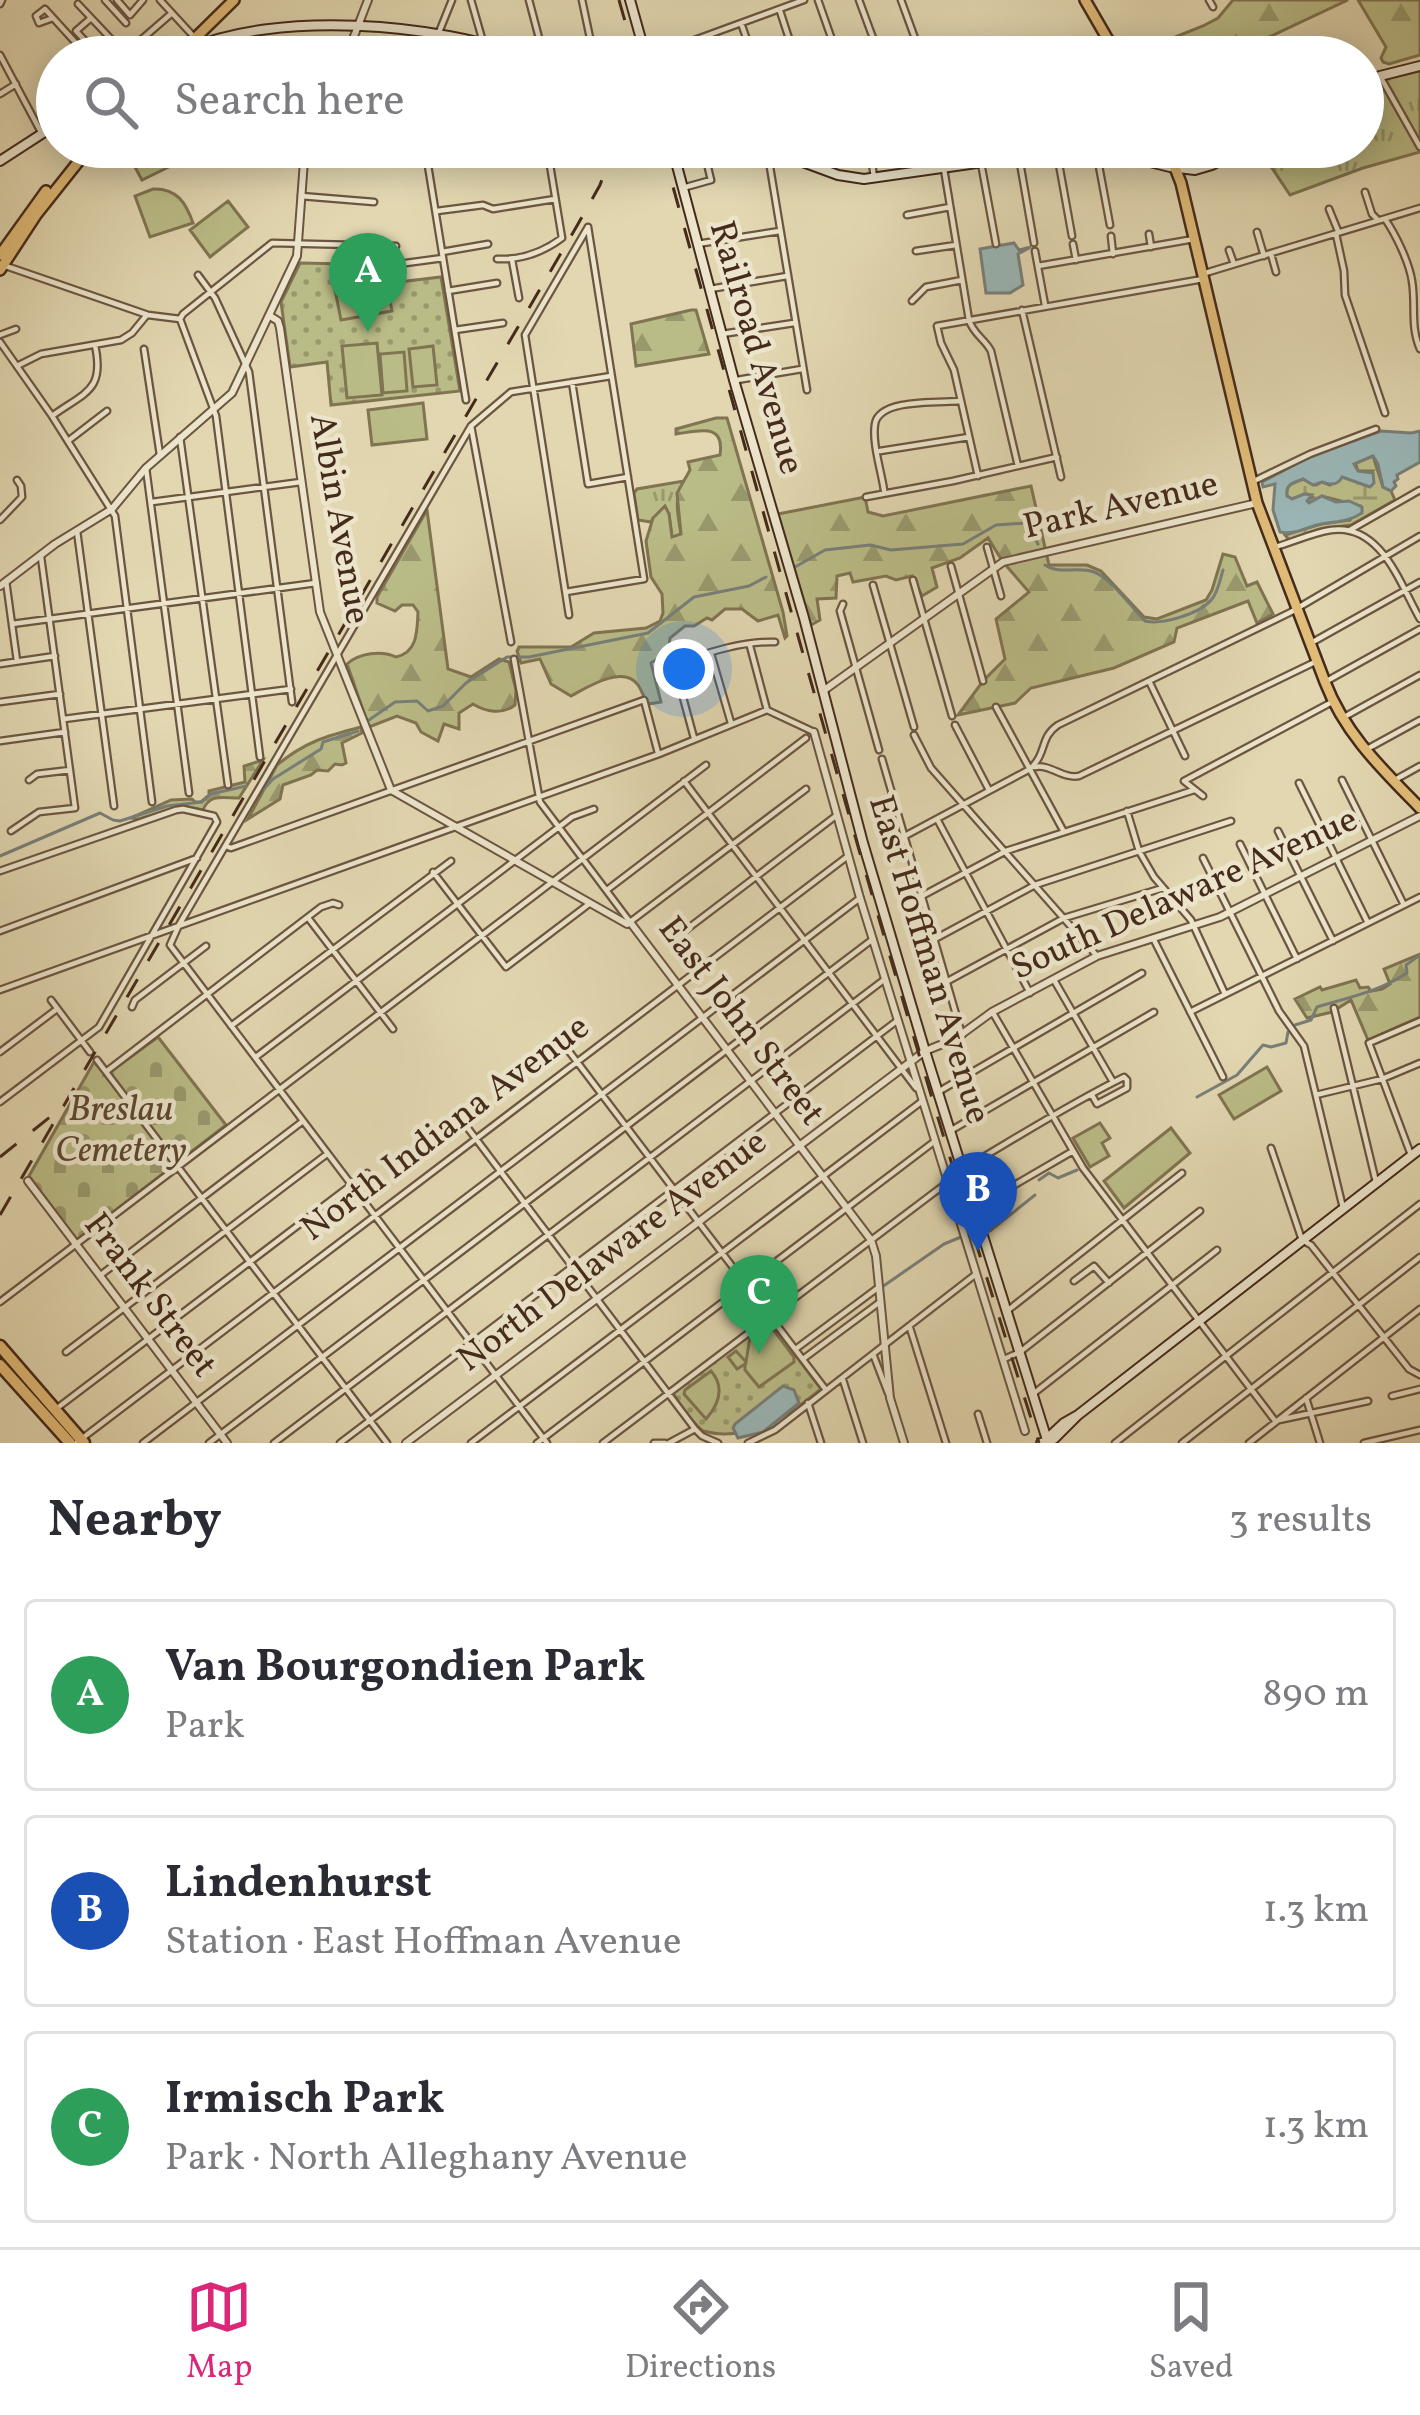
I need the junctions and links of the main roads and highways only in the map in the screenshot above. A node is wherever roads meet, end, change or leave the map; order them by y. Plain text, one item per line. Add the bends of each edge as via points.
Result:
1 (234, 0) edge
2 (630, 0) edge
3 (1084, 0) edge
4 (207, 26) junction
5 (197, 36) edge
6 (210, 36) edge
7 (240, 36) edge
8 (448, 36) edge
9 (641, 36) edge
10 (1105, 36) edge
11 (1420, 66) edge
12 (1384, 75) edge
13 (36, 138) edge
14 (0, 161) edge
15 (67, 168) edge
16 (678, 168) edge
17 (819, 168) edge
18 (947, 168) edge
19 (1176, 168) joint
20 (1205, 168) edge
21 (1, 263) edge
22 (788, 563) joint
23 (1420, 812) edge
24 (1416, 1152) edge
25 (0, 1346) edge
26 (0, 1365) edge
27 (52, 1412) junction
28 (78, 1442) edge
29 (1046, 1442) edge

1 - 4 main road
2 - 9 main road
3 - 10 main road
4 - 5 main road
4 - 6 main road
7 - 8 main road via 291,26
11 - 12 main road
13 - 14 main road
15 - 21 main road
16 - 22 main road, Railroad Avenue
17 - 18 main road via 874,178
19 - 20 main road
19 - 23 main road via 1257,503 1324,682 1364,751
22 - 29 main road, East Hoffman Avenue via 858,826
24 - 29 main road
25 - 27 highway
26 - 27 highway
27 - 28 highway

